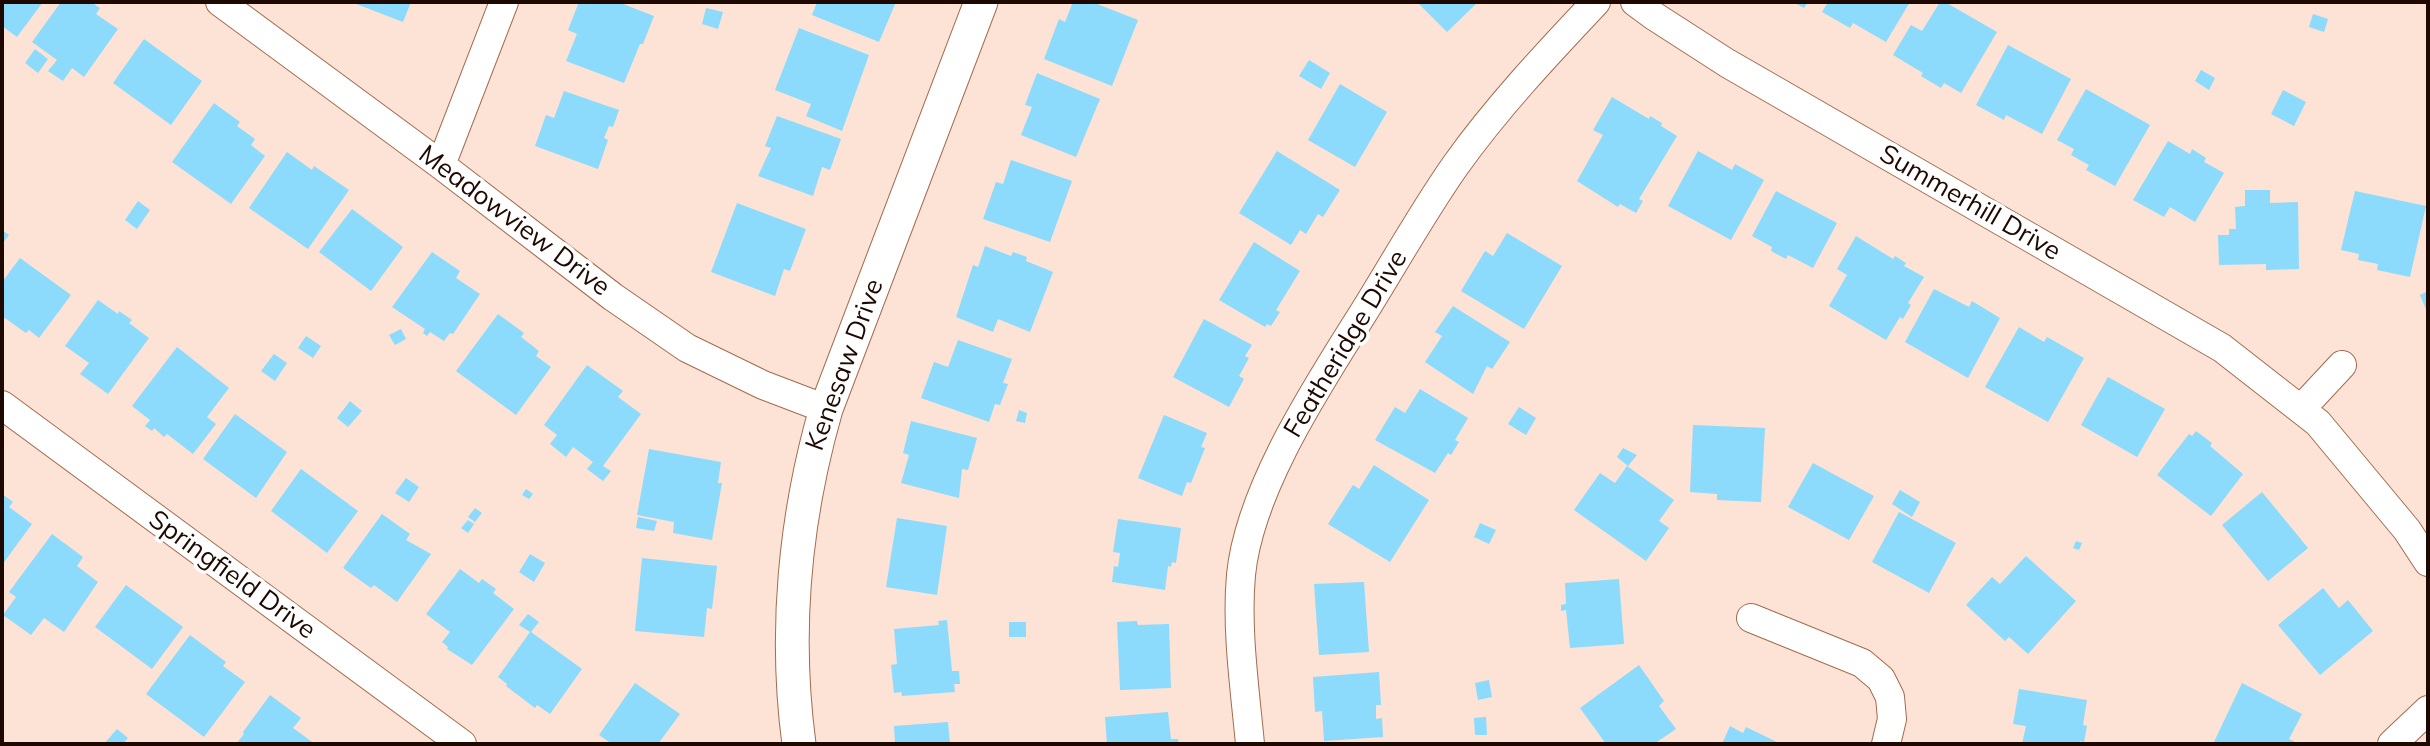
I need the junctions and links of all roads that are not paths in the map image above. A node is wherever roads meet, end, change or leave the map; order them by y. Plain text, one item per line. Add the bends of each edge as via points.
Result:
1 (220, 2) edge
2 (503, 2) edge
3 (981, 2) edge
4 (1597, 2) edge
5 (1635, 2) edge
6 (441, 165) junction
7 (2342, 365) dead end
8 (2, 405) edge
9 (826, 409) junction
10 (2301, 409) junction
11 (2428, 562) edge
12 (1751, 618) dead end
13 (2428, 710) edge
14 (462, 744) edge
15 (799, 744) edge
16 (1250, 744) edge
17 (1886, 744) edge
18 (2392, 744) edge

1 - 6 street, Meadowview Drive
2 - 6 street
3 - 9 street, Kenesaw Drive
4 - 16 street, Featheridge Drive via 1500,108 1455,167 1329,366 1283,449 1261,499 1241,575
5 - 10 street, Summerhill Drive via 1727,63 2222,348
6 - 9 street, Meadowview Drive via 687,348
7 - 10 street
8 - 14 street, Springfield Drive
9 - 15 street, Kenesaw Drive via 811,462 792,612 793,701
10 - 11 street, Summerhill Drive via 2368,481
12 - 17 street via 1862,663 1881,679 1890,697 1892,719
13 - 18 street

